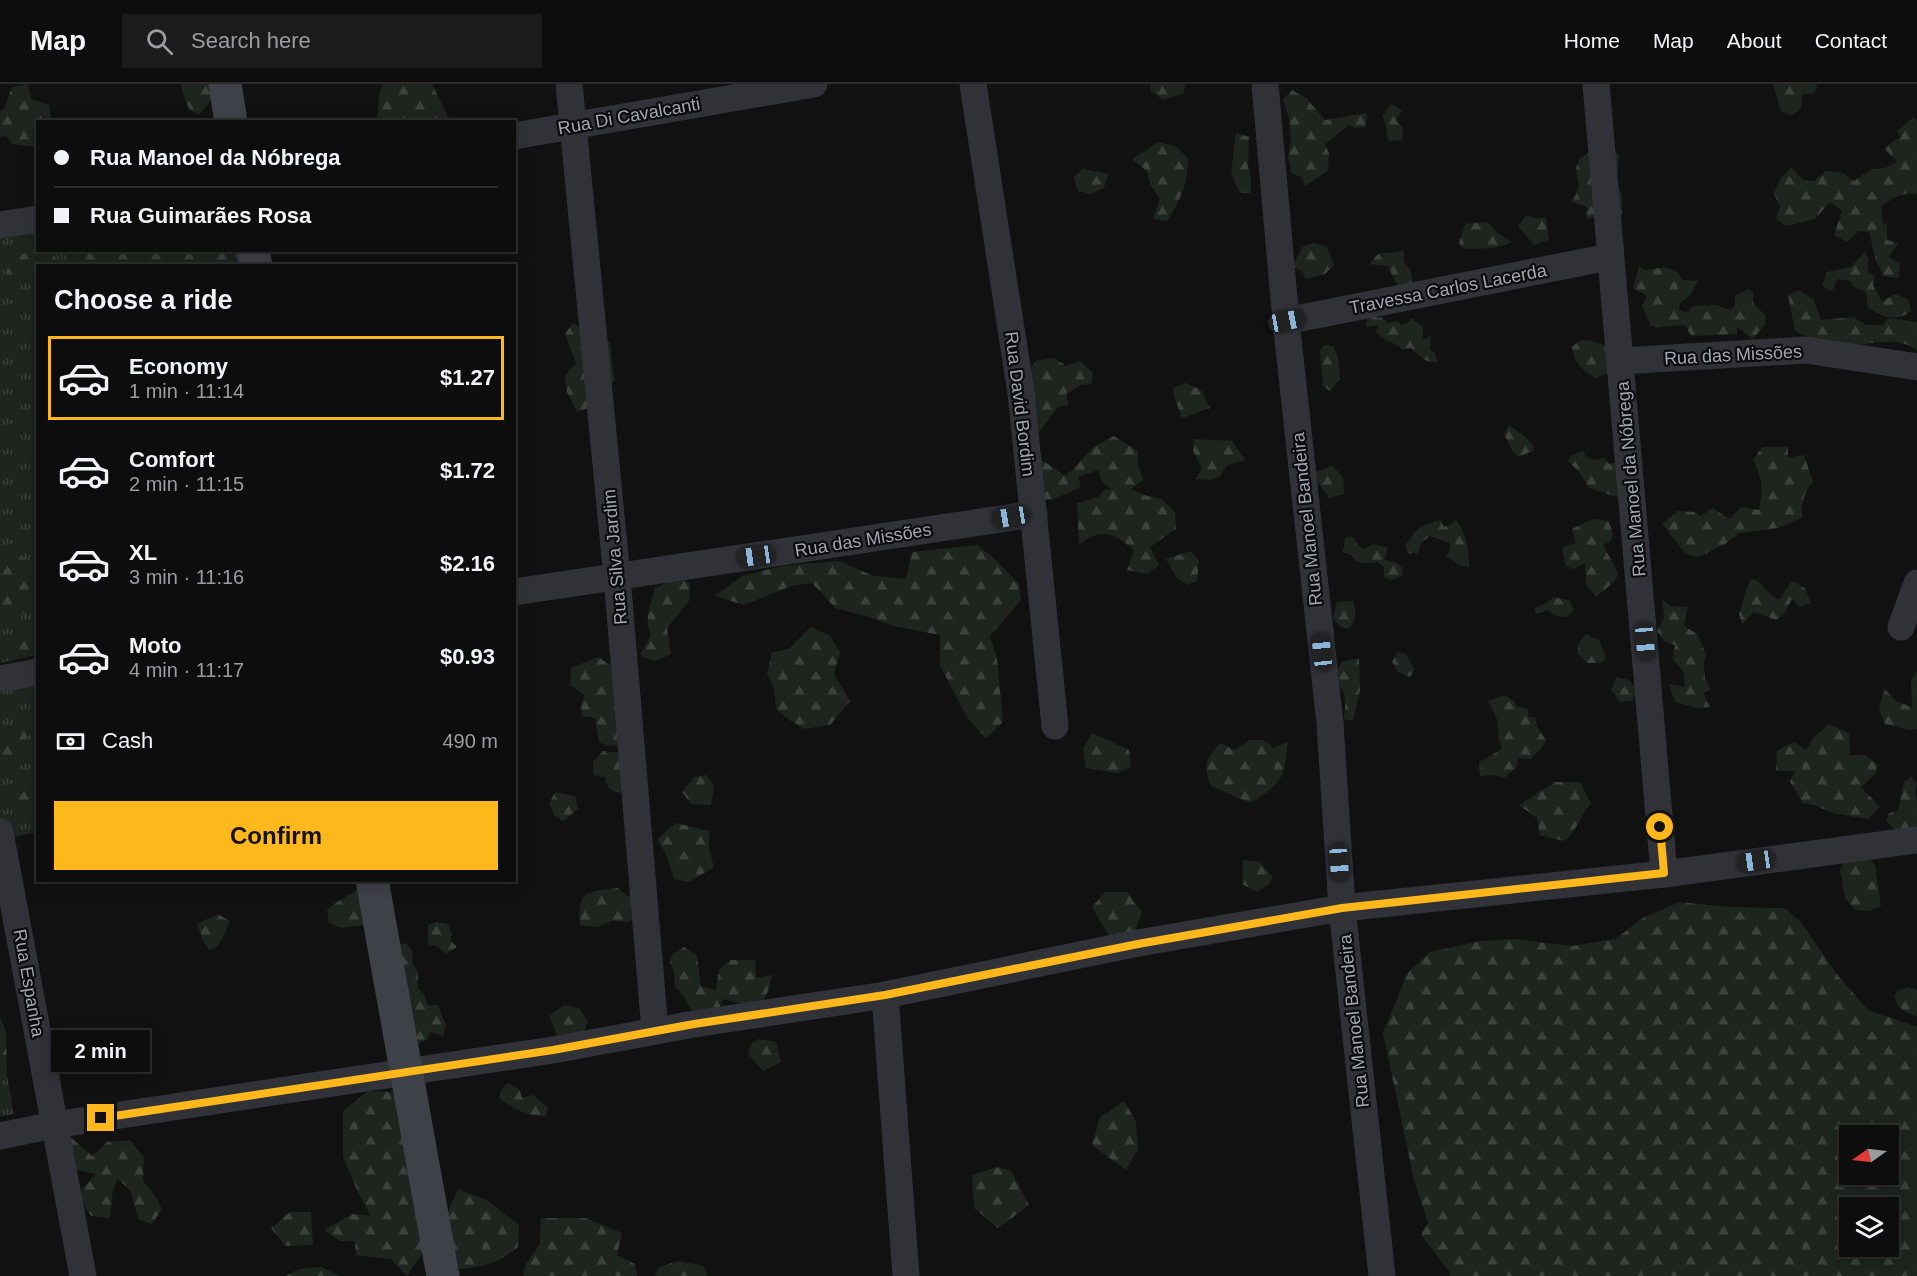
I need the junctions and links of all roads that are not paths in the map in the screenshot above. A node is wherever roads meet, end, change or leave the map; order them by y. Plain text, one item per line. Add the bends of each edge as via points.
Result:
1 (225, 84) edge
2 (569, 84) edge
3 (814, 84) edge
4 (972, 84) edge
5 (1264, 84) edge
6 (1596, 84) edge
7 (231, 120) edge
8 (573, 126) junction
9 (516, 136) edge
10 (36, 219) edge
11 (0, 225) edge
12 (1610, 257) junction
13 (1286, 321) junction
14 (1621, 362) junction
15 (1917, 367) edge
16 (1034, 514) junction
17 (617, 577) junction
18 (1917, 583) edge
19 (516, 592) edge
20 (1901, 627) dead end
21 (36, 672) edge
22 (0, 679) edge
23 (1055, 726) dead end
24 (0, 832) edge
25 (1917, 840) edge
26 (1664, 873) junction
27 (372, 882) edge
28 (1342, 908) junction
29 (885, 995) junction
30 (655, 1031) junction
31 (405, 1071) junction
32 (54, 1125) junction
33 (0, 1136) edge
34 (83, 1276) edge
35 (443, 1276) edge
36 (906, 1276) edge
37 (1382, 1276) edge

1 - 7 main road
2 - 8 street, Rua Silva Jardim
3 - 8 street, Rua Di Cavalcanti
4 - 16 street, Rua David Bordim via 1021,393
5 - 13 street, Rua Manoel Bandeira
6 - 12 street, Rua Manoel da Nóbrega
8 - 9 street, Rua Di Cavalcanti
8 - 17 street, Rua Silva Jardim
10 - 11 street
12 - 13 street, Travessa Carlos Lacerda
12 - 14 street, Rua Manoel da Nóbrega
13 - 28 street, Rua Manoel Bandeira via 1329,723
14 - 15 street, Rua das Missões via 1806,350
14 - 26 street, Rua Manoel da Nóbrega
16 - 17 street, Rua das Missões
16 - 23 street, Rua David Bordim
17 - 19 street, Rua das Missões
17 - 30 street, Rua Silva Jardim
18 - 20 street
21 - 22 street
24 - 32 street, Rua Espanha
25 - 26 street
26 - 28 street
27 - 31 main road
28 - 29 street
28 - 37 street, Rua Manoel Bandeira
29 - 30 street
29 - 36 street
30 - 31 street
31 - 32 street
31 - 35 main road
32 - 33 street
32 - 34 street, Rua Espanha

